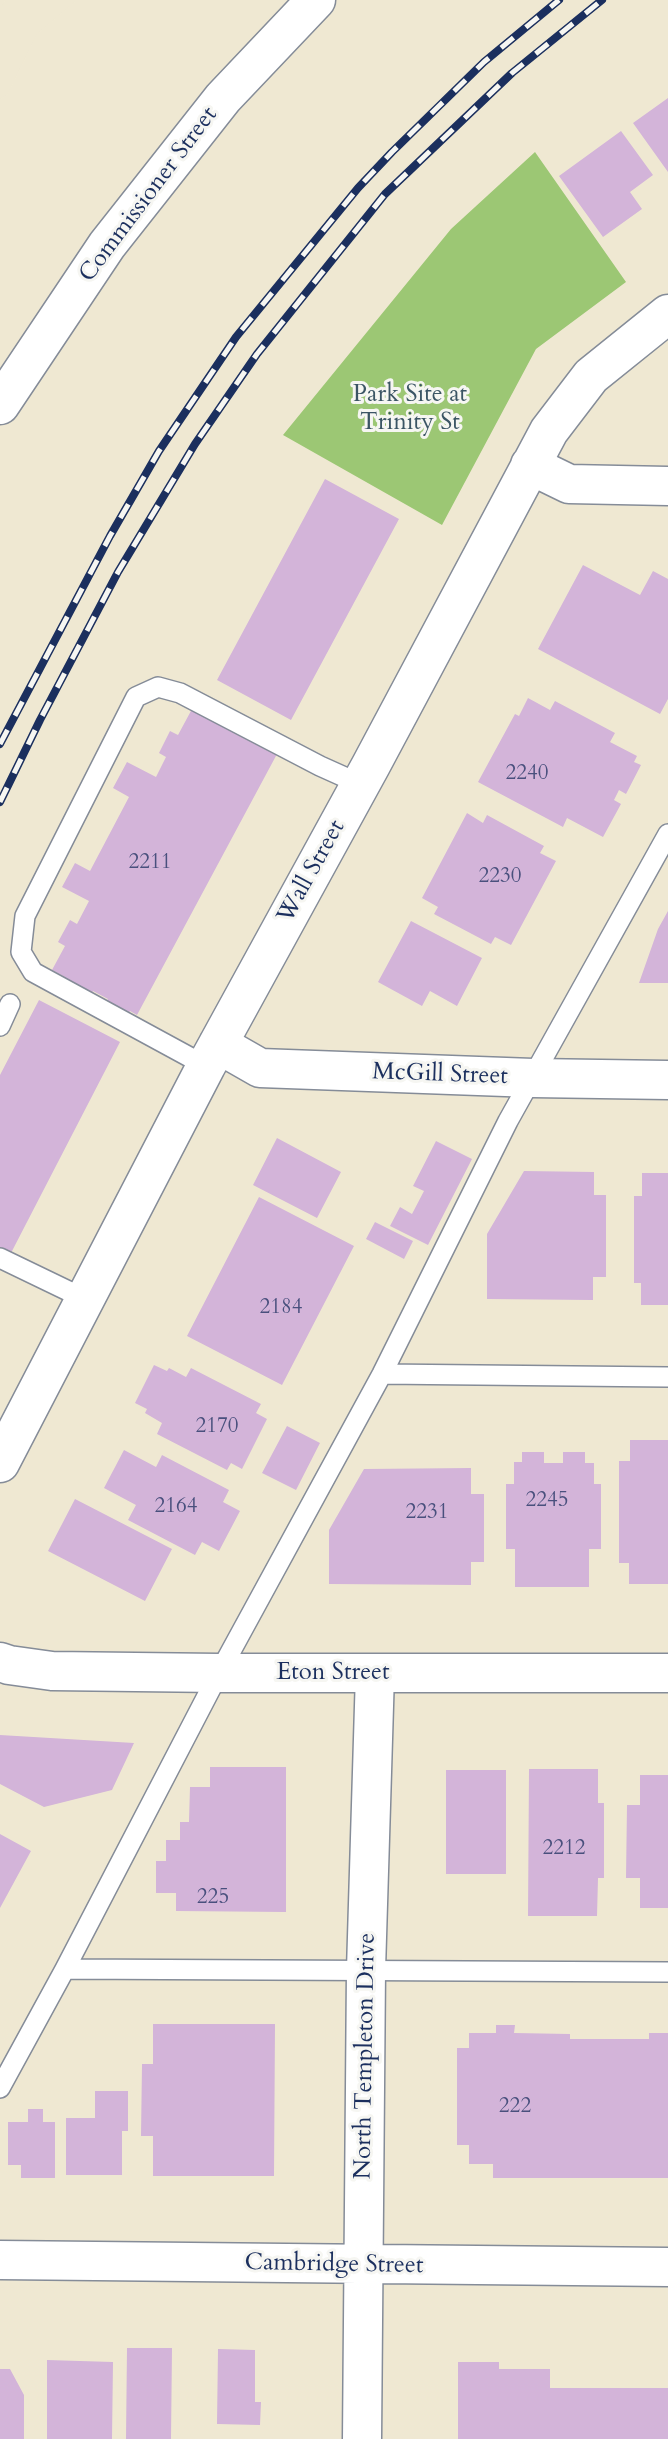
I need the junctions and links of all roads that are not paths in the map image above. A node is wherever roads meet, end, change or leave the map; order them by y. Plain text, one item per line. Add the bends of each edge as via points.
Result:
1 (316, 0) edge
2 (668, 314) edge
3 (0, 405) edge
4 (530, 466) junction
5 (668, 486) edge
6 (360, 785) junction
7 (668, 834) edge
8 (10, 1004) dead end
9 (0, 1026) edge
10 (212, 1055) junction
11 (533, 1078) junction
12 (668, 1080) edge
13 (0, 1258) edge
14 (85, 1299) junction
15 (382, 1374) junction
16 (668, 1377) edge
17 (0, 1463) edge
18 (0, 1662) edge
19 (219, 1674) junction
20 (374, 1674) junction
21 (668, 1674) edge
22 (65, 1969) junction
23 (366, 1970) junction
24 (668, 1972) edge
25 (0, 2088) edge
26 (0, 2260) edge
27 (364, 2265) junction
28 (668, 2267) edge
29 (362, 2439) edge

1 - 3 street, Commissioner Street via 222,98 107,245
2 - 4 street, Wall Street via 591,376 549,431
4 - 5 street via 569,484
4 - 6 street, Wall Street
6 - 10 street, Wall Street
6 - 10 lane via 180,693 158,687 136,696 24,916 21,952 33,972
7 - 11 lane
8 - 9 lane
10 - 11 street, McGill Street via 260,1068
10 - 14 street, Wall Street
11 - 12 street, McGill Street
11 - 15 lane
13 - 14 lane
14 - 17 street, Wall Street
15 - 16 lane
15 - 19 lane
18 - 19 street, Eton Street via 52,1671
19 - 20 street, Eton Street
19 - 22 lane
20 - 21 street, Eton Street
20 - 23 street, North Templeton Drive
22 - 23 lane
22 - 25 lane
23 - 24 lane
23 - 27 street, North Templeton Drive
26 - 27 street, Cambridge Street
27 - 28 street, Cambridge Street
27 - 29 street, North Templeton Drive

